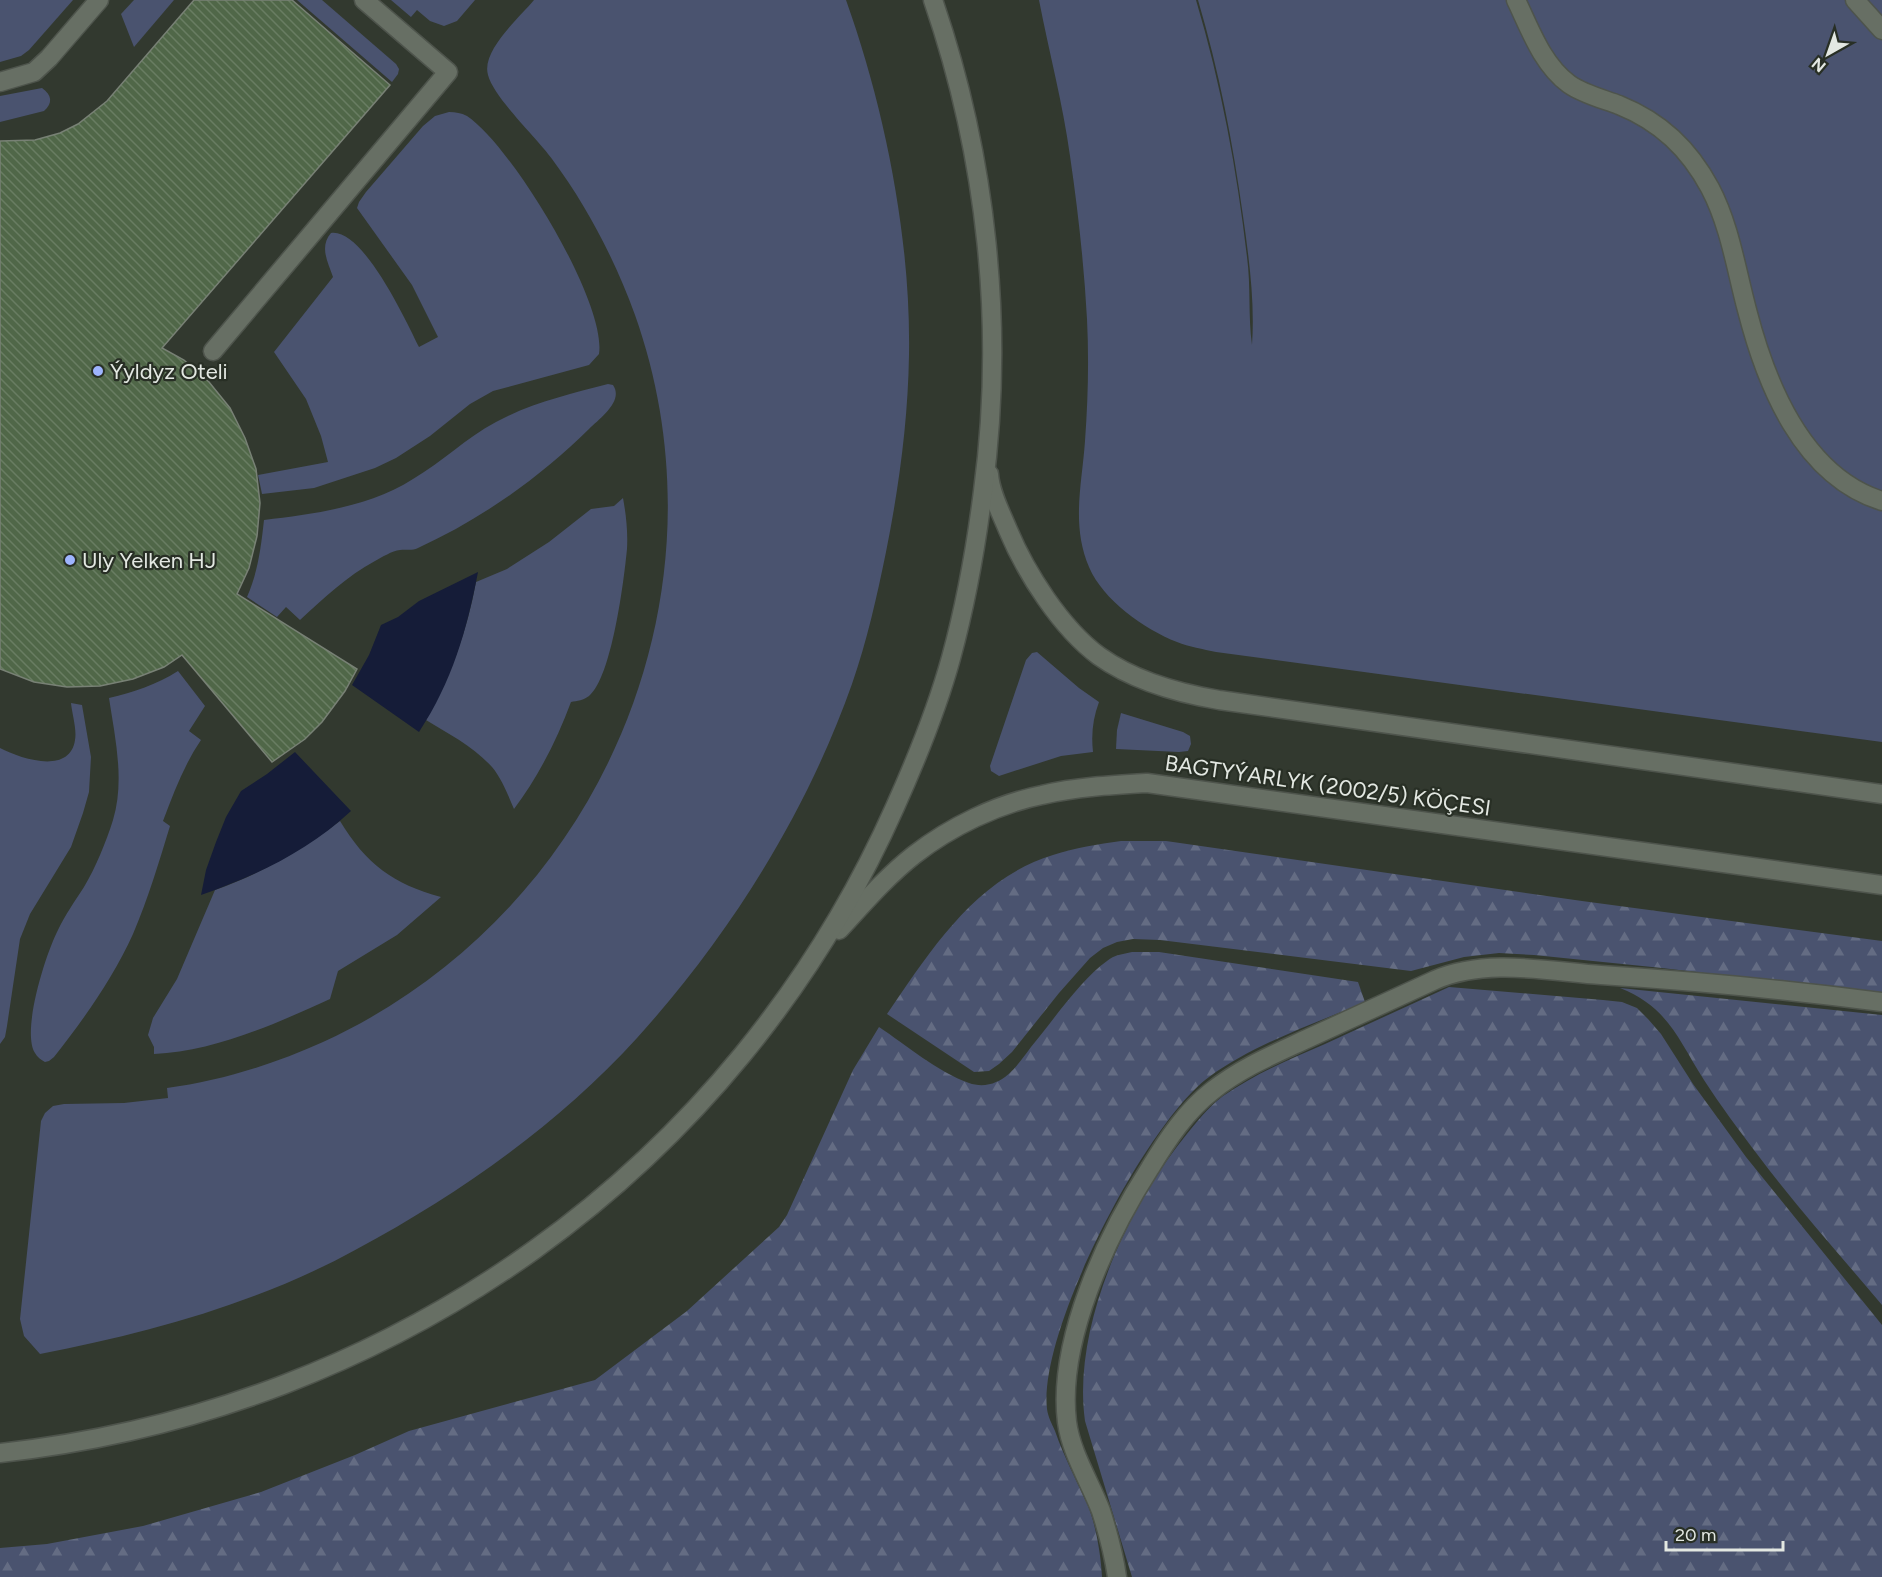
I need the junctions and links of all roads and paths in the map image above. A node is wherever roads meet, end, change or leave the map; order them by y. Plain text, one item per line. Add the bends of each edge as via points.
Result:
1 (99, 0) edge
2 (364, 0) edge
3 (933, 0) edge
4 (1516, 0) edge
5 (1855, 0) edge
6 (1882, 30) edge
7 (0, 82) edge
8 (213, 351) dead end
9 (989, 446) junction
10 (1882, 501) edge
11 (1882, 794) edge
12 (1882, 885) edge
13 (819, 950) junction
14 (1882, 1002) edge
15 (0, 1453) edge
16 (1117, 1577) edge

1 - 7 street via 34,72
2 - 8 street via 448,72
3 - 9 street, BAGTYÝARLYK (2002/5) KÖÇESI via 949,45 973,144 987,244 993,345
4 - 10 street via 1540,50 1564,79 1578,89 1644,116 1675,138 1695,163 1717,201 1751,323 1792,427 1834,475
5 - 6 street
9 - 11 street, BAGTYÝARLYK (2002/5) KÖÇESI via 989,477 1030,577 1081,640 1133,676 1186,694 1219,700
9 - 13 street, BAGTYÝARLYK (2002/5) KÖÇESI via 976,552 951,657 926,735 873,857
12 - 13 street, BAGTYÝARLYK (2002/5) KÖÇESI via 1147,783 1096,786 1041,795 999,808 950,831 887,879
13 - 15 street, BAGTYÝARLYK (2002/5) KÖÇESI via 763,1030 700,1105 631,1173 564,1229 475,1291 390,1339 311,1375 209,1412 114,1435
14 - 16 street via 1659,979 1467,970 1450,973 1247,1066 1211,1091 1165,1144 1115,1227 1076,1326 1065,1389 1067,1424 1101,1511

